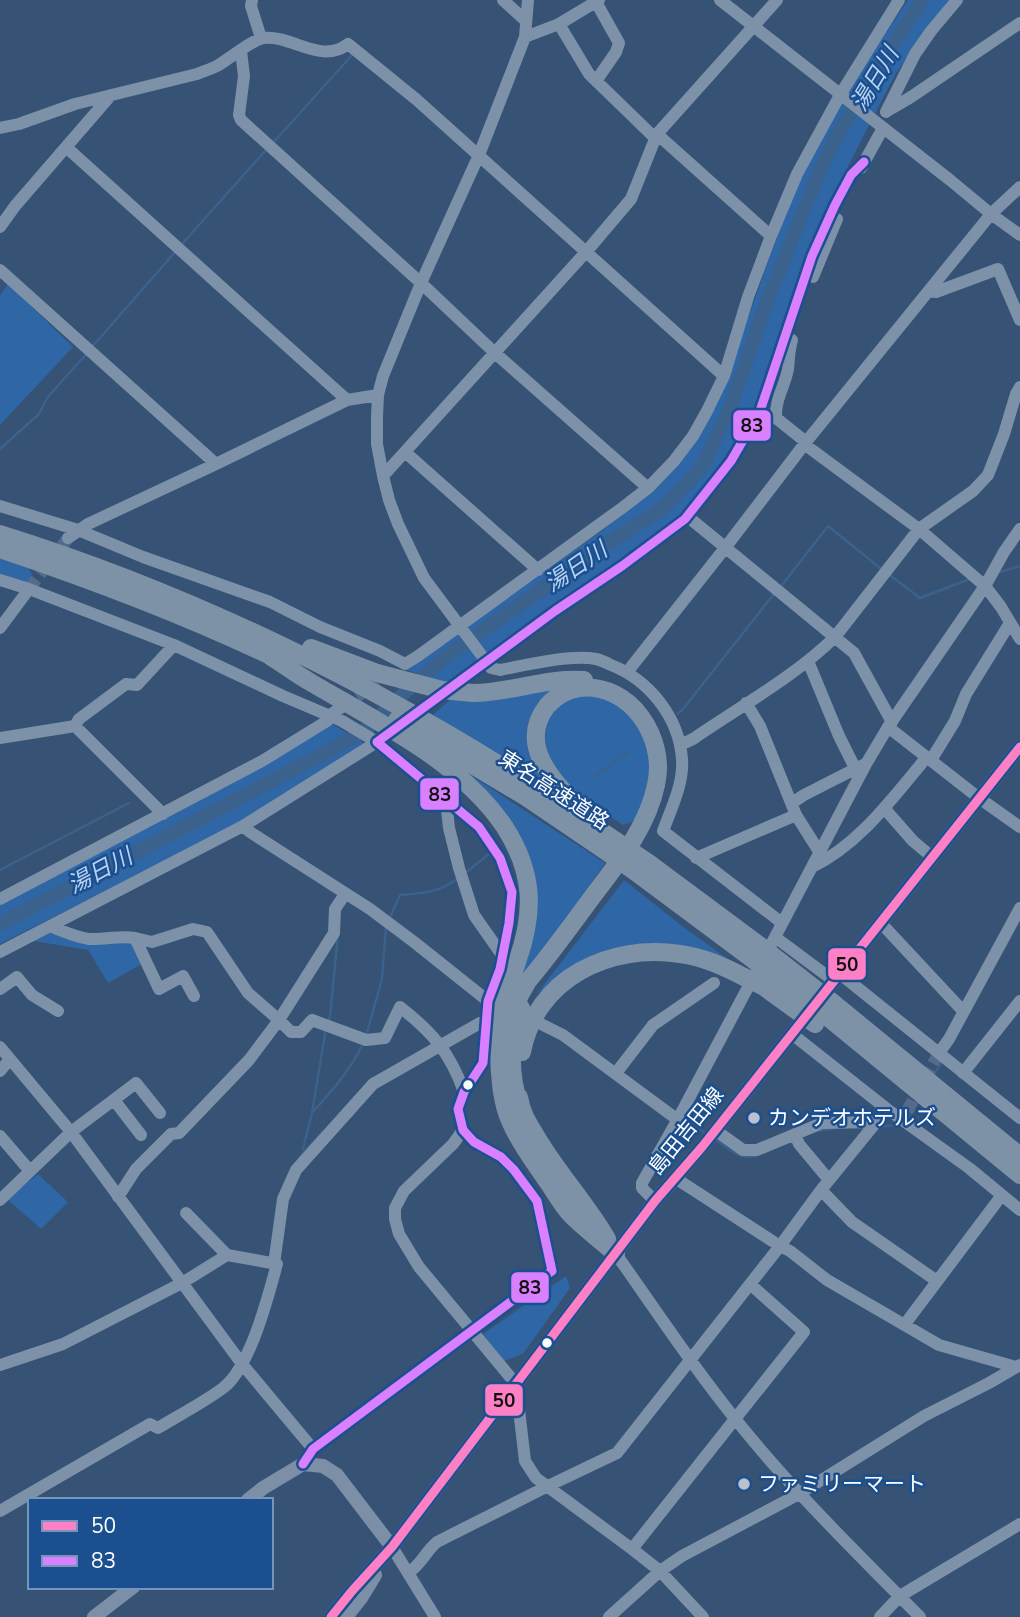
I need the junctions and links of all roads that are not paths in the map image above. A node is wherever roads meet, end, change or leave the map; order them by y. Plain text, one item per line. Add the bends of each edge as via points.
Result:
1 (252, 0) edge
2 (503, 0) edge
3 (527, 0) edge
4 (720, 0) edge
5 (777, 0) edge
6 (899, 0) edge
7 (957, 0) edge
8 (597, 1) edge
9 (526, 21) junction
10 (1020, 23) edge
11 (559, 24) junction
12 (754, 27) junction
13 (525, 37) junction
14 (261, 38) junction
15 (241, 51) junction
16 (596, 81) junction
17 (111, 95) junction
18 (840, 95) junction
19 (887, 111) junction
20 (880, 125) junction
21 (0, 128) edge
22 (656, 136) junction
23 (66, 147) junction
24 (479, 155) junction
25 (864, 162) junction
26 (1020, 187) edge
27 (991, 214) junction
28 (0, 227) edge
29 (1020, 234) edge
30 (771, 236) junction
31 (586, 252) junction
32 (0, 270) edge
33 (421, 283) junction
34 (929, 290) junction
35 (1020, 320) edge
36 (495, 353) junction
37 (724, 376) junction
38 (1020, 387) edge
39 (378, 395) junction
40 (347, 400) junction
41 (760, 411) junction
42 (776, 413) junction
43 (805, 443) junction
44 (405, 452) junction
45 (216, 464) junction
46 (383, 476) junction
47 (648, 488) junction
48 (0, 506) edge
49 (687, 516) junction
50 (919, 529) junction
51 (1020, 529) edge
52 (0, 534) edge
53 (73, 534) junction
54 (726, 548) junction
55 (0, 549) edge
56 (538, 570) junction
57 (984, 577) junction
58 (0, 580) edge
59 (29, 589) junction
60 (1010, 623) junction
61 (461, 627) junction
62 (0, 628) edge
63 (835, 637) junction
64 (1020, 639) edge
65 (174, 645) junction
66 (808, 661) junction
67 (487, 663) junction
68 (405, 664) junction
69 (628, 671) junction
70 (357, 700) junction
71 (746, 703) junction
72 (890, 724) junction
73 (75, 726) junction
74 (395, 726) junction
75 (0, 738) edge
76 (680, 745) junction
77 (1020, 747) edge
78 (929, 758) junction
79 (861, 766) junction
80 (979, 798) junction
81 (446, 801) junction
82 (884, 808) junction
83 (794, 809) junction
84 (163, 814) junction
85 (243, 826) junction
86 (1020, 827) edge
87 (616, 843) junction
88 (820, 853) junction
89 (932, 857) junction
90 (696, 858) junction
91 (648, 866) junction
92 (812, 867) junction
93 (345, 894) junction
94 (0, 899) edge
95 (1020, 908) edge
96 (880, 922) junction
97 (782, 923) junction
98 (50, 926) junction
99 (135, 938) junction
100 (764, 948) junction
101 (0, 952) edge
102 (502, 955) junction
103 (837, 977) junction
104 (714, 982) dead end
105 (0, 989) edge
106 (194, 996) dead end
107 (488, 1001) junction
108 (1020, 1001) edge
109 (58, 1011) dead end
110 (963, 1011) junction
111 (823, 1013) junction
112 (279, 1020) junction
113 (486, 1022) junction
114 (539, 1023) dead end
115 (792, 1034) junction
116 (438, 1042) junction
117 (0, 1047) edge
118 (943, 1056) junction
119 (499, 1058) junction
120 (10, 1059) junction
121 (618, 1070) junction
122 (0, 1071) edge
123 (963, 1073) junction
124 (464, 1091) junction
125 (114, 1100) junction
126 (520, 1107) junction
127 (887, 1109) junction
128 (160, 1113) dead end
129 (679, 1116) junction
130 (1020, 1118) edge
131 (873, 1126) junction
132 (463, 1130) junction
133 (714, 1131) junction
134 (71, 1132) junction
135 (141, 1135) dead end
136 (0, 1136) edge
137 (796, 1138) junction
138 (1019, 1168) edge
139 (30, 1171) junction
140 (675, 1178) junction
141 (825, 1185) junction
142 (1002, 1195) junction
143 (118, 1197) junction
144 (0, 1200) edge
145 (655, 1201) junction
146 (1020, 1210) edge
147 (186, 1213) dead end
148 (780, 1246) junction
149 (616, 1254) junction
150 (228, 1255) junction
151 (274, 1264) junction
152 (937, 1281) junction
153 (182, 1283) junction
154 (750, 1284) junction
155 (905, 1324) junction
156 (473, 1330) junction
157 (691, 1360) junction
158 (241, 1362) junction
159 (0, 1365) edge
160 (1018, 1366) edge
161 (516, 1384) junction
162 (735, 1418) junction
163 (313, 1449) junction
164 (303, 1464) junction
165 (548, 1486) junction
166 (799, 1494) junction
167 (250, 1498) edge
168 (0, 1511) edge
169 (1020, 1524) edge
170 (392, 1547) junction
171 (632, 1549) junction
172 (660, 1571) junction
173 (408, 1573) junction
174 (130, 1589) edge
175 (900, 1596) junction
176 (694, 1614) edge
177 (94, 1617) edge
178 (331, 1617) edge
179 (346, 1617) edge
180 (435, 1617) edge
181 (609, 1617) edge
182 (880, 1617) edge
183 (920, 1617) edge

1 - 14 street
2 - 9 street
3 - 9 street
4 - 12 street
5 - 12 street
6 - 18 street
7 - 19 street via 915,54
8 - 11 street
8 - 16 street via 619,43
9 - 13 street
10 - 19 street
11 - 13 street
11 - 16 street
12 - 18 street
12 - 22 street
13 - 24 street
14 - 15 street
14 - 24 street via 325,51 348,44
15 - 17 street via 197,74
15 - 33 street via 241,120
16 - 22 street
17 - 21 street
17 - 23 street
18 - 20 street
18 - 30 street via 797,174
19 - 20 street
20 - 25 street
20 - 27 street
22 - 30 street
22 - 31 street via 631,199
23 - 28 street
23 - 40 street
24 - 31 street
24 - 33 street
25 - 41 street via 851,175 812,256
25 - 42 street via 811,281 788,352
26 - 27 street
27 - 29 street
27 - 34 street
30 - 37 street
31 - 36 street
31 - 37 street
32 - 45 street
33 - 36 street
33 - 39 street
34 - 35 street via 936,292 998,269
34 - 43 street
36 - 44 street
36 - 47 street
37 - 47 street via 692,436
38 - 50 street via 988,475
39 - 40 street
39 - 46 street via 377,444
40 - 45 street
41 - 42 street
41 - 49 street via 732,461
42 - 43 street
43 - 50 street
43 - 54 street
44 - 46 street
44 - 56 street
45 - 53 street
46 - 61 street via 398,524 424,578
47 - 56 street
48 - 53 street
49 - 54 street
49 - 67 street
50 - 57 street
50 - 63 street
51 - 57 street
52 - 70 highway via 326,654
53 - 68 street via 270,602
54 - 63 street
54 - 69 street
55 - 70 highway, 東名高速道路 via 140,599
56 - 61 street
57 - 60 street
57 - 72 street
58 - 59 street
59 - 62 street
59 - 65 street
60 - 64 street
60 - 78 street
61 - 67 street
61 - 68 street
63 - 66 street
63 - 72 street via 854,653
65 - 70 street via 283,696
65 - 73 street via 137,685 127,684
66 - 71 street
66 - 79 street via 839,736
67 - 69 street via 500,670 565,659 596,659
67 - 74 street
68 - 70 street
69 - 76 street via 661,702
70 - 74 highway
70 - 74 highway, 東名高速道路
70 - 84 street via 262,761
70 - 126 highway, bridge via 442,690 501,692 564,680 588,681 632,698 645,709 660,734 665,755 663,789 646,832 523,1003 516,1022 512,1064
71 - 76 street
71 - 83 street
72 - 78 street
72 - 79 street
73 - 75 street
73 - 84 street
74 - 81 street
74 - 85 street
74 - 87 highway, 東名高速道路 via 495,761
74 - 119 highway via 496,816 523,861 530,912 500,1016
76 - 90 street via 680,779 663,831
77 - 80 main road, 島田吉田線
78 - 80 street
78 - 82 street
79 - 83 street via 804,795
79 - 88 street
80 - 86 street
80 - 89 main road, 島田吉田線
81 - 102 street via 449,828 474,915
81 - 102 street via 479,827 500,858 512,892
82 - 89 street
82 - 92 street via 850,842
83 - 88 street
83 - 90 street
84 - 94 street
85 - 93 street
85 - 98 street
87 - 91 highway, 東名高速道路, bridge
87 - 119 highway via 561,789 540,758 536,741 539,719 566,691 598,689 630,705 655,741 657,782 642,824 623,856 528,981 507,1023
88 - 92 street
89 - 96 main road, 島田吉田線
90 - 97 street
91 - 100 highway, 東名高速道路
91 - 100 highway, 東名高速道路
92 - 97 street
93 - 107 street
93 - 112 street via 335,909 334,933
95 - 110 street
96 - 103 main road, 島田吉田線
96 - 110 street
97 - 100 street
98 - 99 street via 89,939
98 - 101 street
99 - 106 street via 159,989 183,975
99 - 112 street via 152,942 193,929 207,932 248,993
100 - 103 street
100 - 111 highway, 東名高速道路, bridge
100 - 129 street
102 - 107 street
103 - 115 main road, 島田吉田線
103 - 118 street
104 - 121 street via 653,1025
105 - 109 street via 17,978 32,995
107 - 113 street
108 - 123 street
110 - 118 street
111 - 126 highway, bridge via 711,961 681,954 654,952 599,961 556,988 529,1024 520,1060
111 - 138 highway, 東名高速道路
111 - 138 highway
112 - 116 street via 291,1032 301,1032 312,1020 363,1039 385,1038 400,1007
112 - 143 street via 241,1069 179,1133 172,1134 136,1169
113 - 116 street
113 - 124 street via 482,1063
114 - 121 street
115 - 127 street
115 - 133 main road, 島田吉田線
116 - 124 street
116 - 151 street via 373,1084 296,1170 283,1199
117 - 120 street
118 - 123 street
119 - 149 highway via 509,1120 521,1143 570,1214
120 - 122 street
120 - 134 street
121 - 129 street
123 - 130 street
124 - 132 street via 458,1109
125 - 128 street via 136,1083
125 - 134 street
125 - 135 street
126 - 149 highway
127 - 131 street
127 - 142 street
129 - 145 street via 642,1183
131 - 137 street via 822,1123
131 - 141 street
132 - 156 street via 404,1191 395,1219 419,1267
132 - 156 street via 508,1163 537,1201 552,1271
133 - 137 street via 743,1150
133 - 140 main road, 島田吉田線
134 - 139 street
134 - 143 street
136 - 139 street
137 - 141 street
139 - 144 street
140 - 145 main road, 島田吉田線
140 - 148 street
141 - 148 street
141 - 152 street via 852,1222
142 - 146 street
142 - 152 street
143 - 153 street
145 - 149 main road, 島田吉田線
147 - 150 street
148 - 154 street
148 - 155 street via 827,1280
149 - 157 street
149 - 161 main road, 島田吉田線
150 - 151 street
150 - 153 street
151 - 158 street via 268,1299
152 - 155 street
153 - 158 street
153 - 159 street via 64,1344
154 - 157 street
154 - 162 street via 804,1332
155 - 160 street via 939,1345
156 - 161 street
156 - 163 street
157 - 162 street
157 - 165 street via 617,1453
158 - 163 street
158 - 168 street via 224,1388
160 - 166 street via 924,1416
161 - 165 street via 526,1461 536,1478
161 - 170 main road, 島田吉田線
162 - 166 street
162 - 171 street
163 - 164 street
164 - 167 main road
164 - 170 main road via 323,1466 337,1475
165 - 171 street
165 - 173 street via 437,1542
166 - 172 street
166 - 175 street
169 - 175 street
170 - 173 street
170 - 178 main road, 島田吉田線
170 - 179 main road, 島田吉田線
171 - 172 street
172 - 176 street
172 - 181 street
173 - 180 street
174 - 177 main road
175 - 182 street
175 - 183 street

